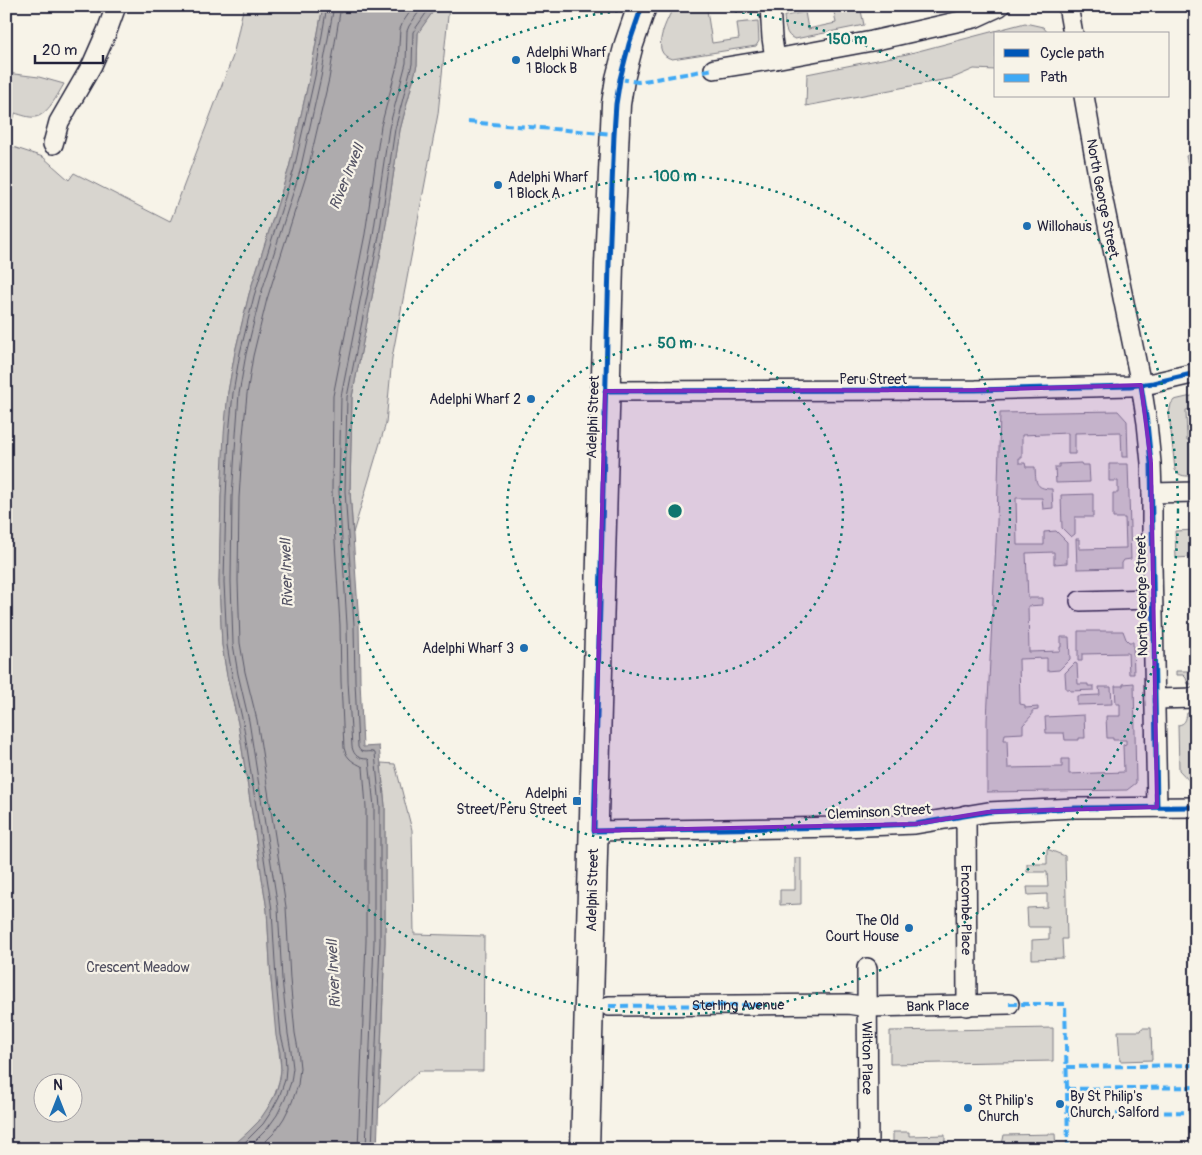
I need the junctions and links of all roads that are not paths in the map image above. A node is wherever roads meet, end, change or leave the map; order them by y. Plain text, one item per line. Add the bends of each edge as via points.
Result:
1 (116, 6) edge
2 (642, 6) edge
3 (770, 6) edge
4 (1000, 6) edge
5 (1068, 6) edge
6 (1073, 32) edge
7 (775, 59) junction
8 (714, 69) dead end
9 (1084, 98) edge
10 (53, 144) dead end
11 (1196, 373) edge
12 (1141, 385) junction
13 (605, 391) junction
14 (1196, 492) edge
15 (1152, 493) junction
16 (1152, 599) junction
17 (1080, 601) dead end
18 (1196, 698) edge
19 (1155, 699) junction
20 (1196, 806) edge
21 (1157, 807) junction
22 (966, 815) junction
23 (594, 831) junction
24 (867, 968) dead end
25 (1008, 1004) dead end
26 (609, 1006) dead end
27 (967, 1006) junction
28 (867, 1007) junction
29 (585, 1149) edge
30 (868, 1149) edge

1 - 10 street via 92,65 59,122
2 - 13 main road, Adelphi Street via 629,44 616,104
3 - 7 street
4 - 7 street via 974,18
5 - 6 street
7 - 8 street
9 - 12 street, North George Street
11 - 12 street, Peru Street
12 - 13 street, Peru Street via 967,390
12 - 15 street, North George Street
13 - 23 main road, Adelphi Street
14 - 15 street
15 - 16 street, North George Street
16 - 17 street
16 - 19 street, North George Street
18 - 19 street
19 - 21 street, North George Street
20 - 21 street, Cleminson Street
21 - 22 street, Cleminson Street
22 - 23 street, Cleminson Street via 915,824
22 - 27 street, Encombe Place
23 - 29 main road, Adelphi Street
24 - 28 street, Wilton Place
25 - 27 street, Bank Place
26 - 28 street, Sterling Avenue via 848,1004
27 - 28 street, Bank Place
28 - 30 street, Wilton Place

